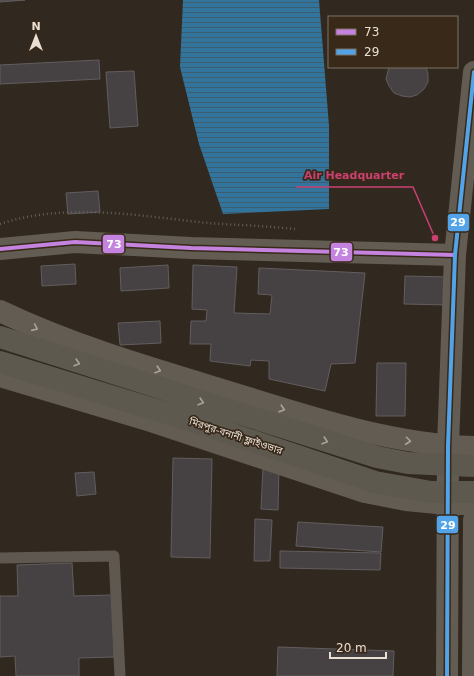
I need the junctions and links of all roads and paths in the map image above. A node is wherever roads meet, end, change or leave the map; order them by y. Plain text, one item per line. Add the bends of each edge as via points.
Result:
1 (474, 72) edge
2 (0, 224) edge
3 (299, 229) dead end
4 (0, 249) edge
5 (455, 255) junction
6 (0, 311) edge
7 (0, 338) edge
8 (0, 362) edge
9 (0, 376) edge
10 (448, 446) junction
11 (474, 447) edge
12 (474, 466) edge
13 (474, 492) edge
14 (448, 504) junction
15 (474, 504) edge
16 (474, 520) edge
17 (0, 558) edge
18 (120, 676) edge
19 (447, 676) edge
20 (473, 676) edge

1 - 5 main road
2 - 3 path via 51,213 127,214
4 - 5 main road via 75,242 191,248
5 - 10 main road
6 -> 10 main road via 39,330 326,422 398,440
7 -> 12 main road via 377,457 408,462
8 - 13 main road, মিরপুর-বনানী ফ্লাইওভার via 202,424 375,482 431,492
9 - 14 main road via 151,420 365,492 406,500
10 - 11 main road
10 - 14 main road
14 - 15 main road
14 - 19 main road
16 - 20 main road
17 - 18 lane via 114,556

